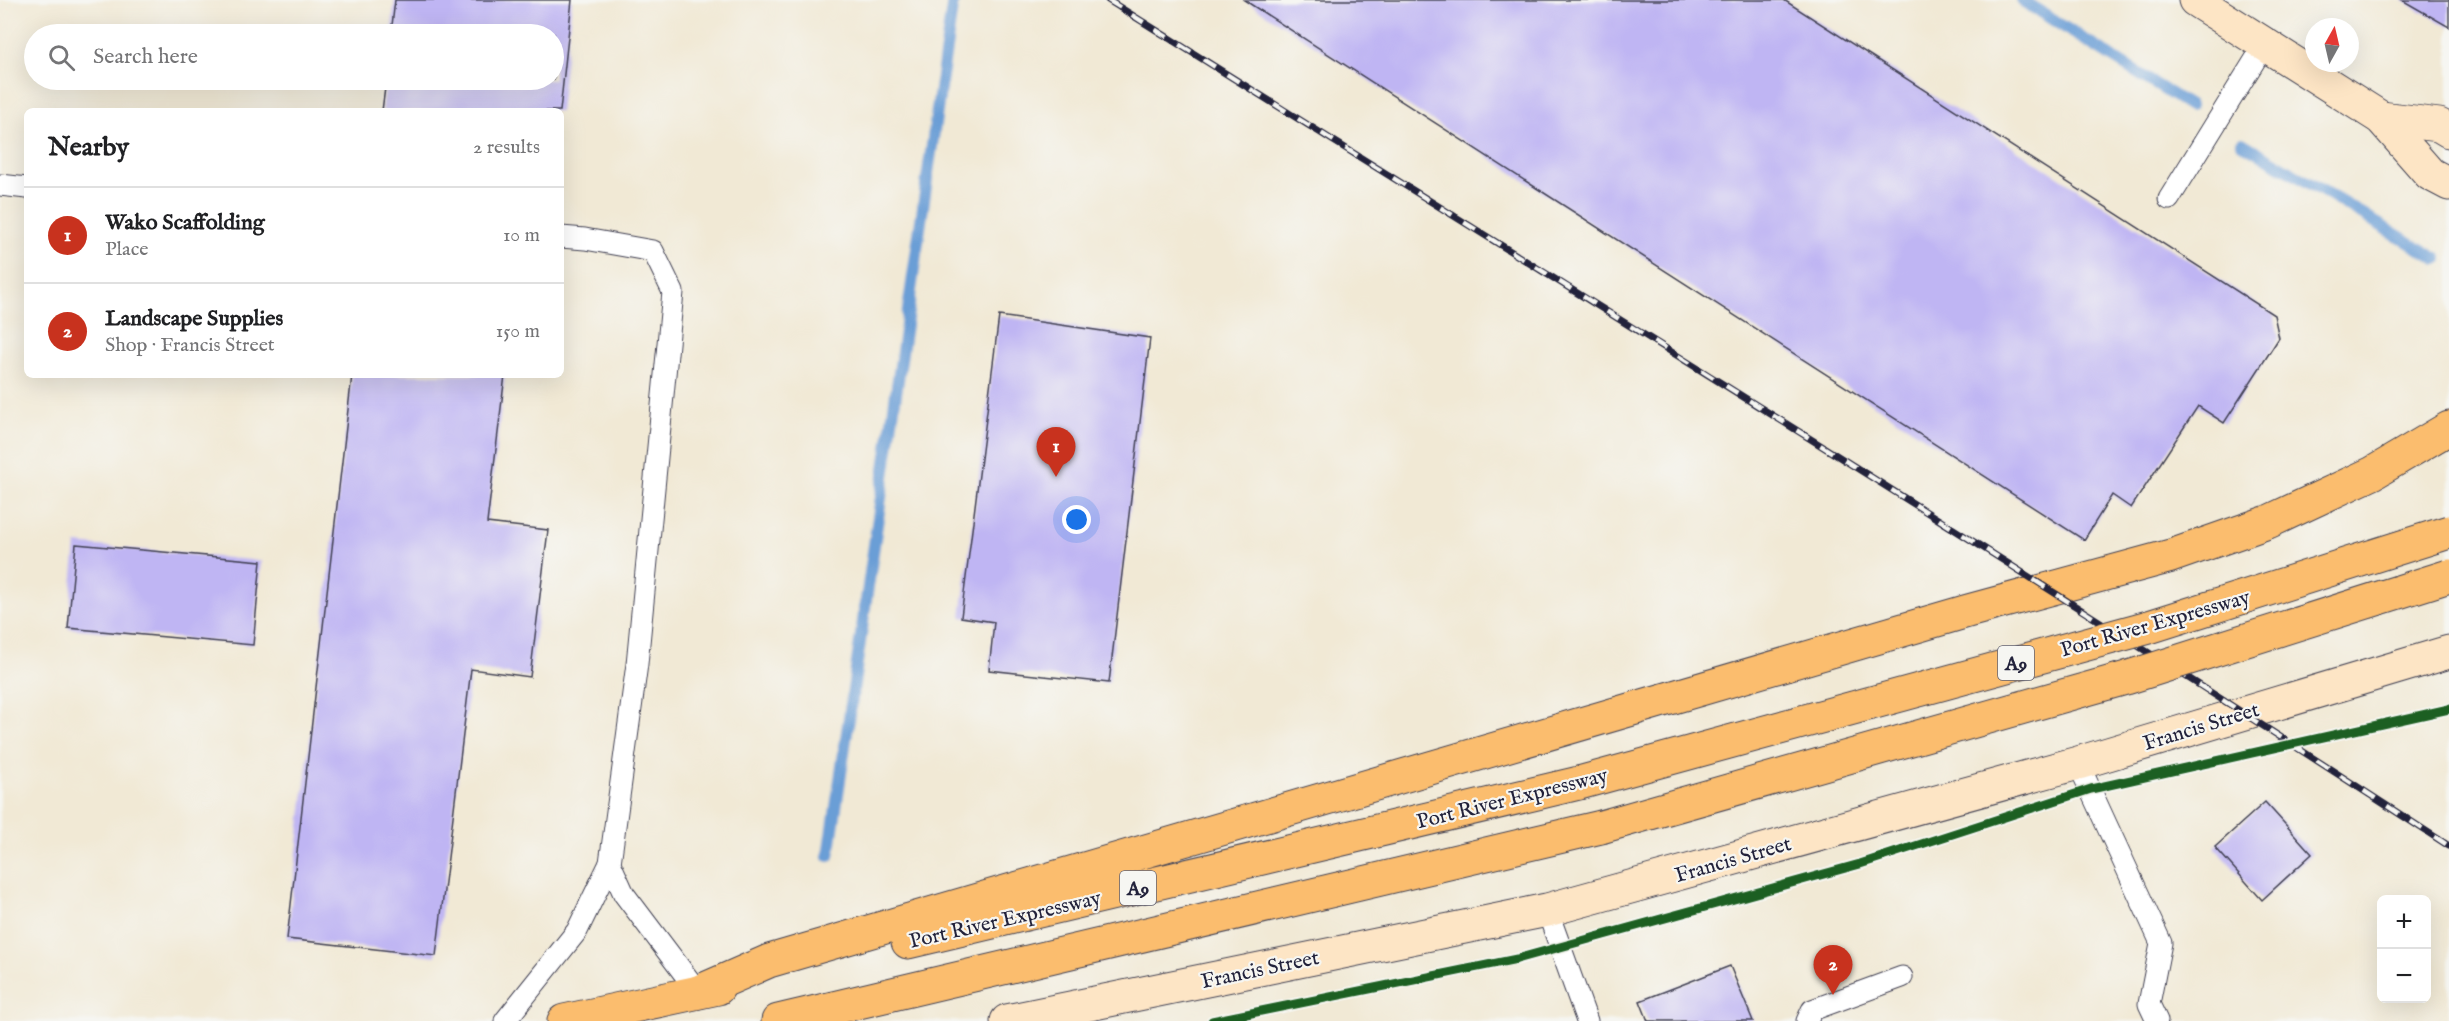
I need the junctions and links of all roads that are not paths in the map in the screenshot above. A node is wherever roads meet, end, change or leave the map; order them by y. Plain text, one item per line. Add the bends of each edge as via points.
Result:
1 (2195, 0) edge
2 (2265, 44) junction
3 (2381, 118) junction
4 (2449, 131) edge
5 (2449, 184) edge
6 (0, 186) edge
7 (24, 188) edge
8 (2169, 199) dead end
9 (564, 237) edge
10 (2449, 428) edge
11 (2449, 532) edge
12 (2449, 576) edge
13 (2449, 652) edge
14 (2078, 763) junction
15 (610, 862) junction
16 (1547, 910) junction
17 (1902, 977) dead end
18 (698, 992) junction
19 (505, 1021) edge
20 (564, 1021) edge
21 (778, 1021) edge
22 (1007, 1021) edge
23 (1587, 1021) edge
24 (1807, 1021) edge
25 (2157, 1021) edge

1 - 2 main road
2 - 3 main road
2 - 8 lane
3 - 4 main road via 2439,125
3 - 5 main road via 2430,174
6 - 7 lane
9 - 15 lane via 653,251 673,292 637,664
10 - 18 highway via 2373,472 2268,522 2171,556 1945,617 780,958
11 - 18 highway, Port River Expressway / A9, bridge via 2149,627 1579,783
12 - 21 highway, Port River Expressway / A9, bridge via 2126,678 1601,827
13 - 14 main road, Francis Street
14 - 16 main road, Francis Street
14 - 25 lane via 2161,943 2149,1004
15 - 18 lane via 624,894
15 - 19 lane via 577,930
16 - 22 main road, Francis Street
16 - 23 lane
17 - 24 lane via 1812,1010
18 - 20 highway, Port River Expressway / A9

